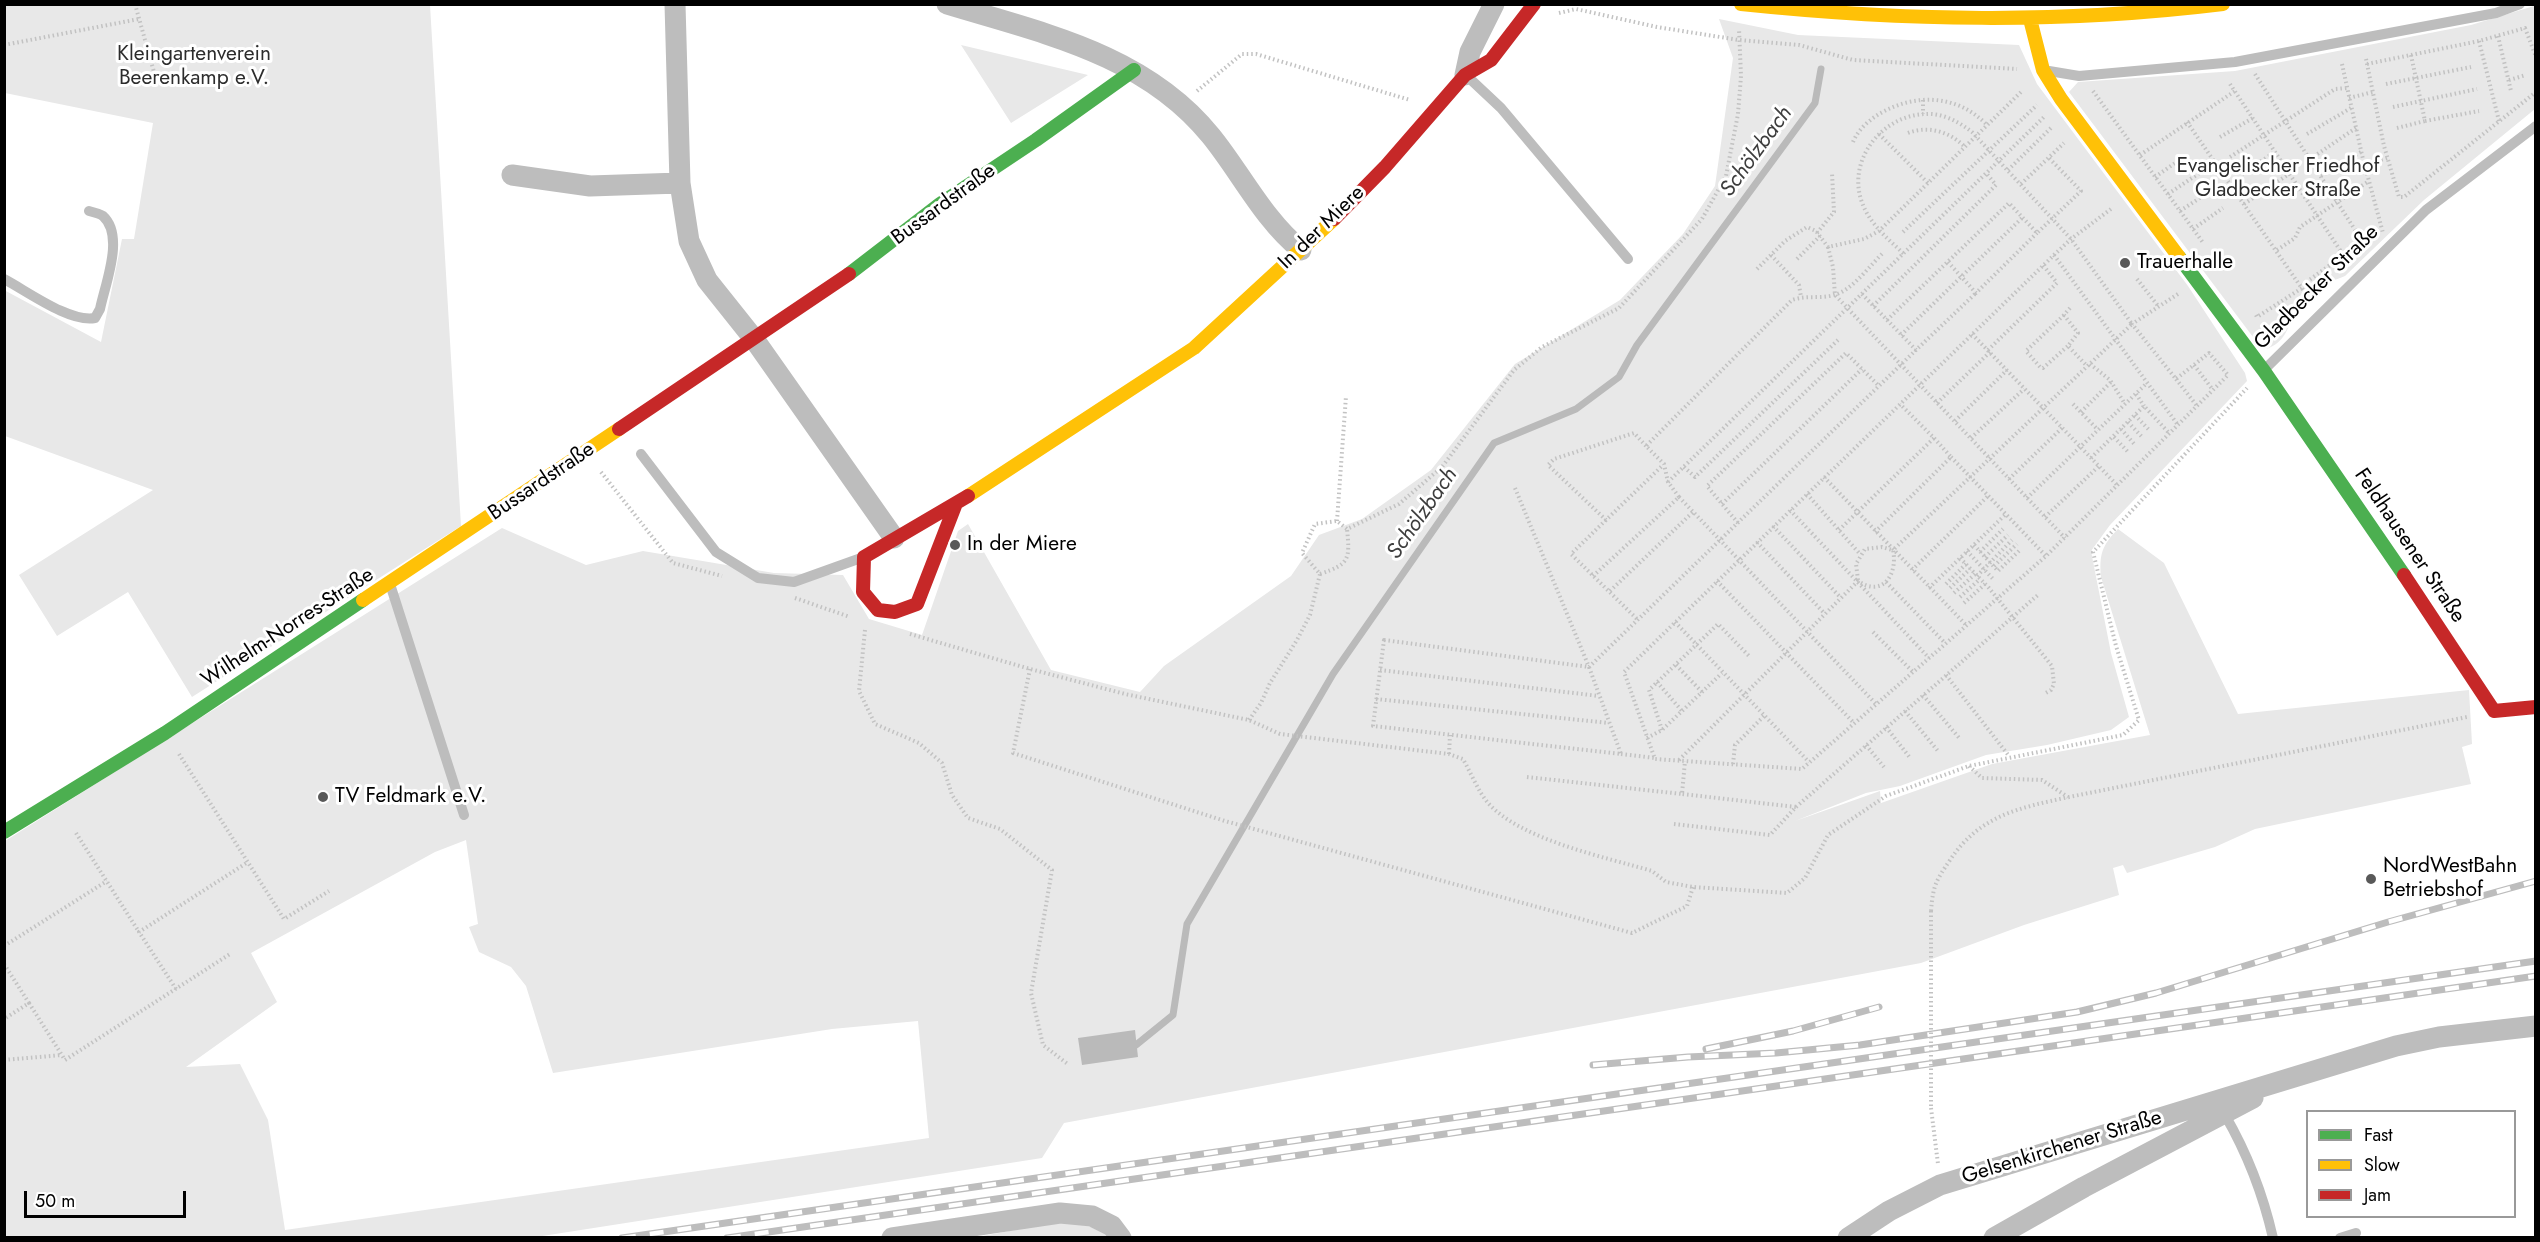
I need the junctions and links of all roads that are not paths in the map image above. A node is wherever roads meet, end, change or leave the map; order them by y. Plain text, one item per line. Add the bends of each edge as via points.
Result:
1 (675, 4) edge
2 (947, 4) edge
3 (1494, 4) edge
4 (1534, 4) edge
5 (1741, 4) edge
6 (2223, 4) edge
7 (2520, 4) edge
8 (2030, 19) junction
9 (1134, 70) junction
10 (2043, 70) junction
11 (1465, 75) junction
12 (2535, 126) edge
13 (512, 175) dead end
14 (680, 183) junction
15 (89, 211) dead end
16 (1300, 250) junction
17 (1628, 259) dead end
18 (4, 279) edge
19 (754, 339) junction
20 (2264, 371) junction
21 (641, 454) dead end
22 (955, 506) junction
23 (894, 538) junction
24 (864, 557) junction
25 (390, 584) junction
26 (2535, 706) edge
27 (464, 815) dead end
28 (4, 831) edge
29 (2535, 1026) edge
30 (2285, 1080) junction
31 (2225, 1115) junction
32 (2356, 1233) dead end
33 (892, 1238) edge
34 (1121, 1238) edge
35 (1848, 1238) edge
36 (1994, 1238) edge
37 (2273, 1238) edge
38 (2340, 1238) edge

1 - 14 street
2 - 9 street via 1080,44
3 - 11 street, In der Miere via 1470,52
4 - 11 street, In der Miere via 1491,60
5 - 8 street via 1888,17
6 - 8 street
7 - 10 lane via 2496,13 2235,62 2079,76
8 - 10 street, Gladbecker Straße
9 - 16 street via 1182,105 1210,135 1282,235
9 - 19 street, Bussardstraße
10 - 20 street, Gladbecker Straße via 2130,194
11 - 16 street, In der Miere via 1385,167
11 - 17 lane via 1502,108
12 - 20 lane, Gladbecker Straße via 2426,210
13 - 14 street via 590,186
14 - 19 street via 689,241 707,280
15 - 18 lane via 102,216 115,243 95,318 84,320 68,314
16 - 22 street, In der Miere via 1194,348
19 - 23 street
19 - 25 street, Bussardstraße
20 - 26 street, Feldhausener Straße via 2494,711
21 - 24 lane via 716,552 758,578 794,582
22 - 23 street, In der Miere
22 - 24 street via 917,604 895,612 879,610 863,592
23 - 24 street, In der Miere
25 - 27 lane, Wilhelm-Norres-Straße
25 - 28 street, Wilhelm-Norres-Straße via 165,733
29 - 30 street, Gelsenkirchener Straße via 2396,1046
30 - 31 street, Gelsenkirchener Straße
30 - 35 street, Gelsenkirchener Straße via 1940,1185 1889,1210
31 - 36 street, Gelsenkirchener Straße via 2084,1186
31 - 37 lane via 2254,1175
32 - 38 lane
33 - 34 street via 1060,1213 1092,1216 1112,1227

